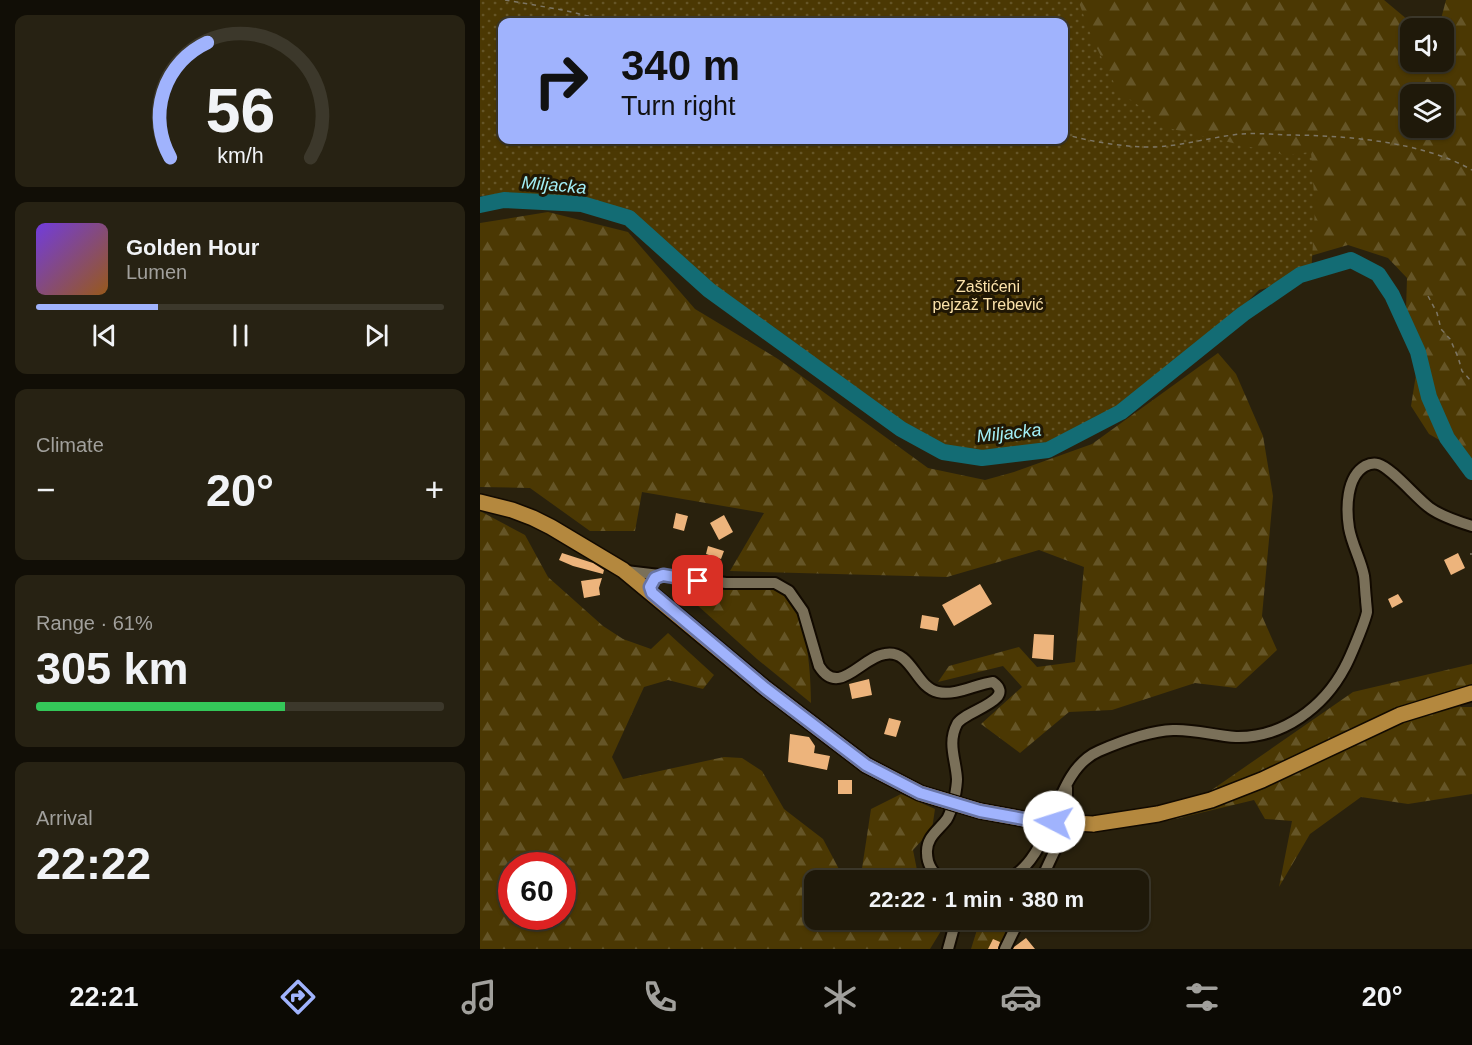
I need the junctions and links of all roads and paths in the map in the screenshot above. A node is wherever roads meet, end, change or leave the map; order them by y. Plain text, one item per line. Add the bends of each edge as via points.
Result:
1 (505, 0) edge
2 (596, 18) edge
3 (1068, 135) edge
4 (1472, 170) edge
5 (1428, 297) dead end
6 (1472, 382) edge
7 (480, 502) edge
8 (1472, 526) edge
9 (623, 570) junction
10 (663, 575) junction
11 (652, 593) junction
12 (1472, 693) edge
13 (1067, 785) junction
14 (931, 870) edge
15 (1021, 870) edge
16 (1046, 870) edge
17 (953, 930) edge
18 (1014, 930) edge
19 (948, 949) edge
20 (1005, 949) edge

1 - 2 path
3 - 4 path via 1123,145 1165,147 1242,134 1371,139 1421,150
5 - 6 path via 1462,371
7 - 9 main road via 533,518
8 - 13 street via 1432,509 1380,465 1362,468 1350,484 1348,520 1364,575 1367,612 1345,667 1325,697 1298,721 1263,734 1236,737 1175,730 1133,738 1086,759
9 - 10 street
9 - 11 main road
10 - 11 street via 652,582
10 - 14 street via 782,586 803,610 819,666 832,678 892,654 908,662 924,684 937,692 993,682 998,686 1000,692 994,702 957,723 951,745 957,780 954,800 949,817 927,846
11 - 12 main road, bridge via 765,688 866,765 920,793 980,811 1035,821 1093,824 1158,814 1211,800 1400,715
13 - 15 street via 1046,835
13 - 16 street via 1064,833
17 - 19 street
18 - 20 street

